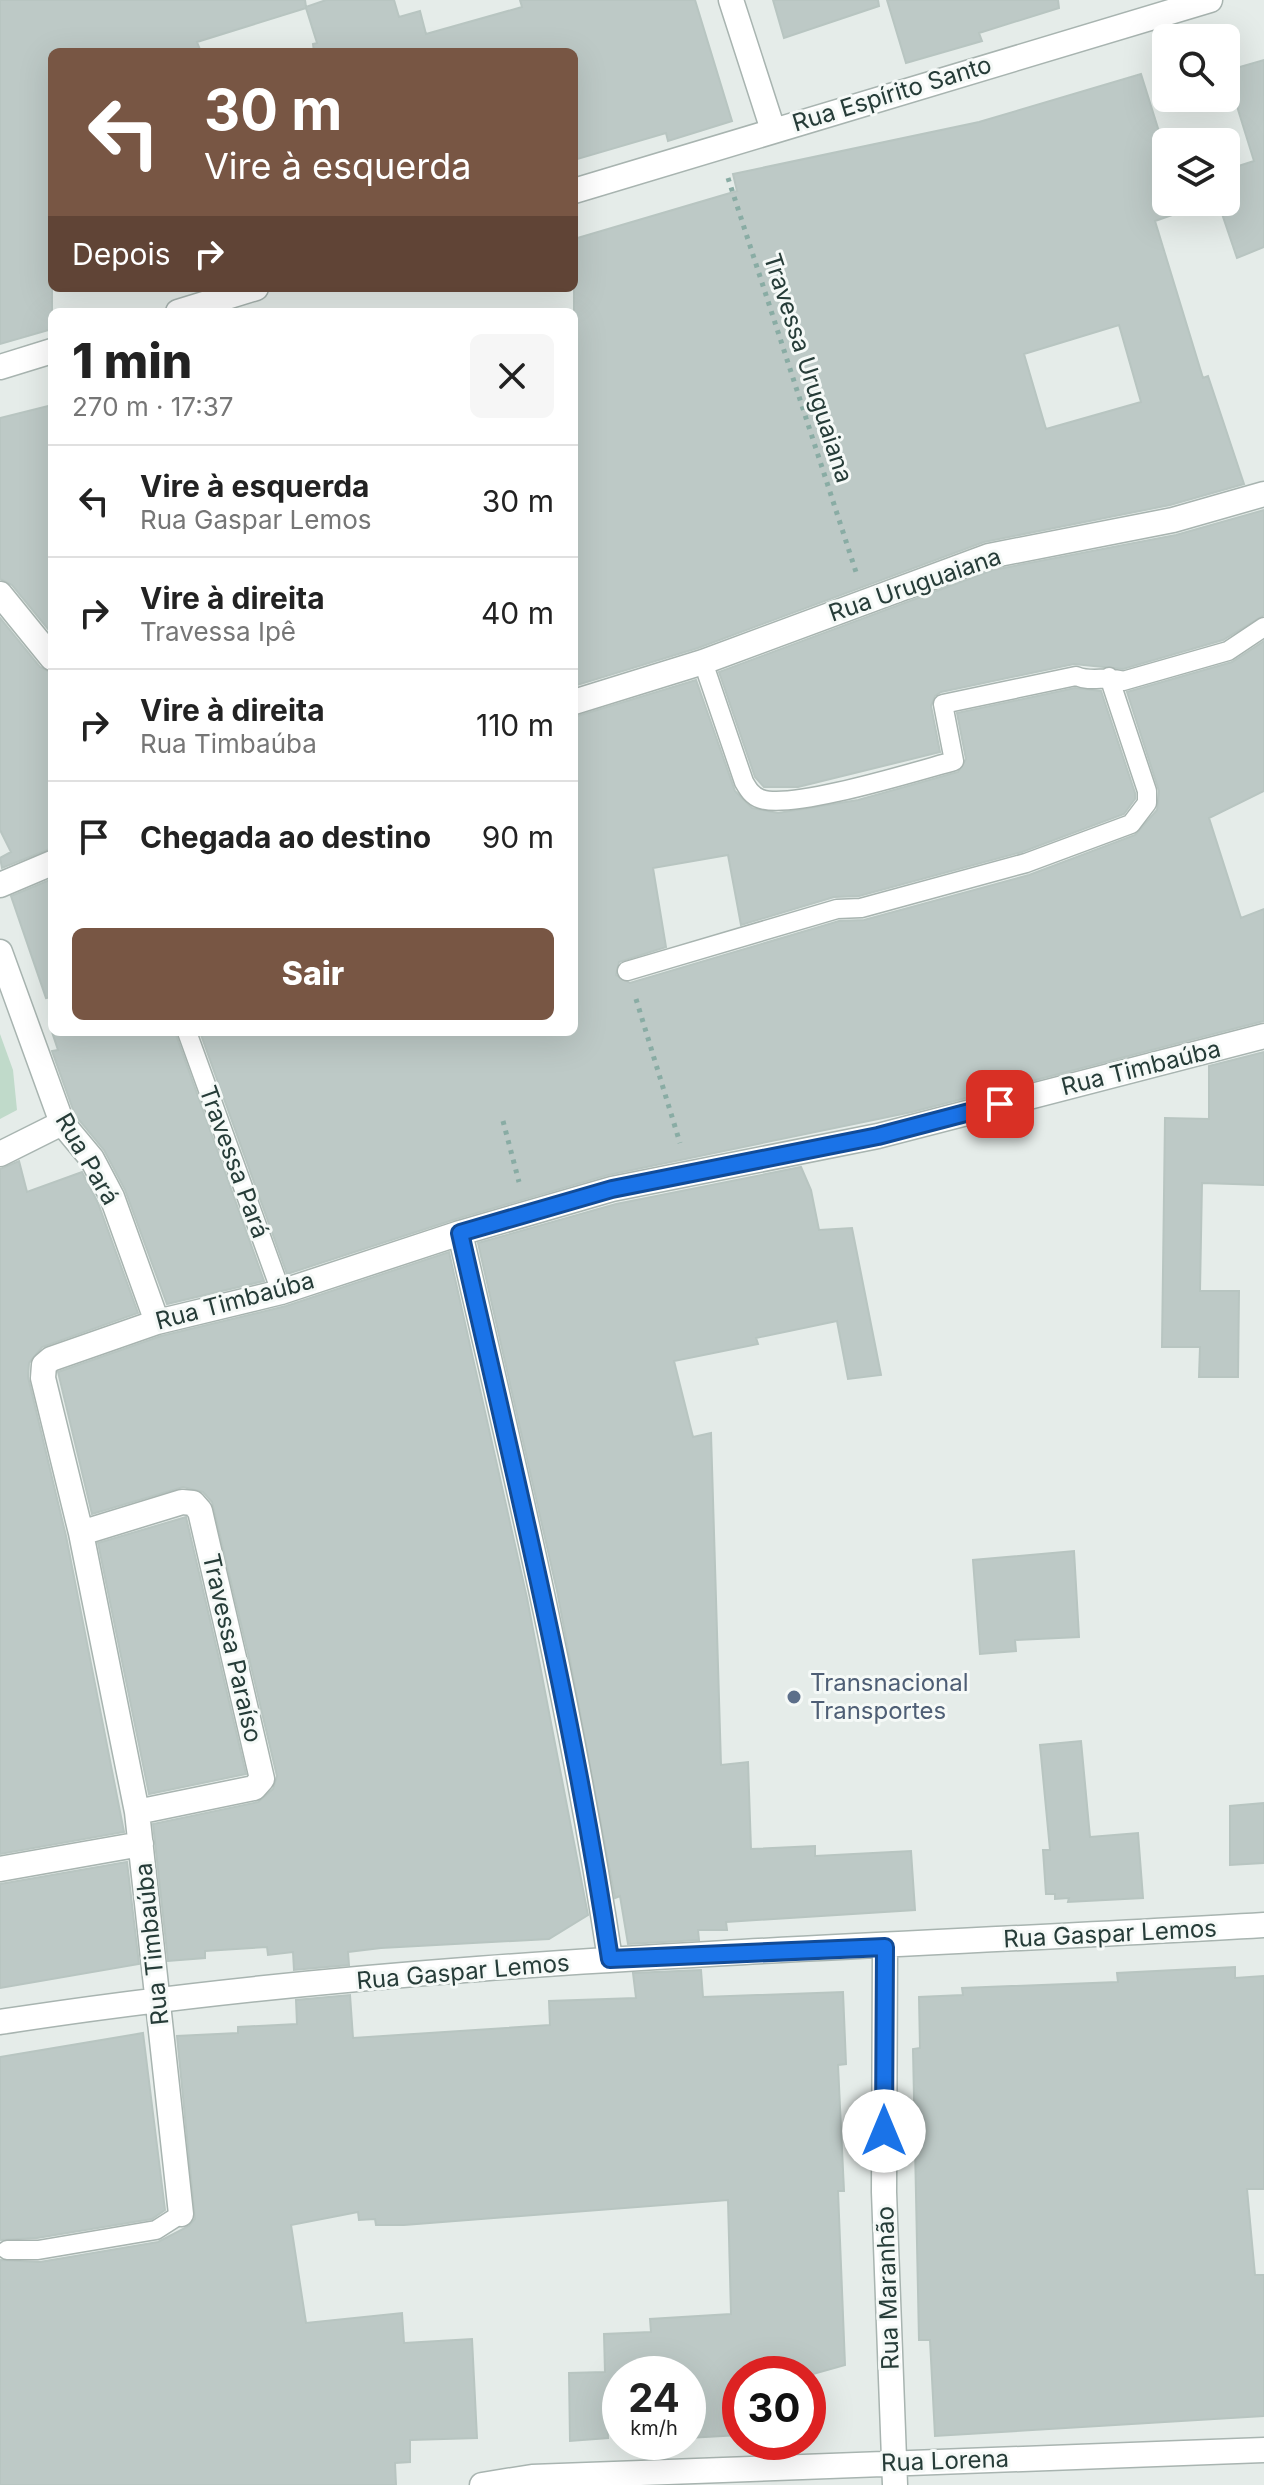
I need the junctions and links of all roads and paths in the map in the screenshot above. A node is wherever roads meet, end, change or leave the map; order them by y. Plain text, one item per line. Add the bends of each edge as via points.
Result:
1 (731, 0) edge
2 (1210, 0) edge
3 (773, 130) junction
4 (718, 147) junction
5 (578, 190) edge
6 (243, 292) edge
7 (191, 308) edge
8 (48, 352) edge
9 (0, 367) edge
10 (1264, 494) edge
11 (0, 594) edge
12 (865, 601) junction
13 (1264, 627) edge
14 (48, 653) edge
15 (703, 662) junction
16 (1109, 677) junction
17 (578, 701) edge
18 (48, 865) edge
19 (0, 885) edge
20 (0, 952) edge
21 (627, 971) joint
22 (188, 1036) edge
23 (1264, 1036) edge
24 (503, 1121) dead end
25 (62, 1123) junction
26 (0, 1154) edge
27 (689, 1174) junction
28 (527, 1214) junction
29 (460, 1233) junction
30 (281, 1292) junction
31 (157, 1322) junction
32 (81, 1533) junction
33 (137, 1812) junction
34 (141, 1844) junction
35 (0, 1869) edge
36 (1264, 1925) edge
37 (885, 1947) junction
38 (610, 1959) junction
39 (157, 2000) junction
40 (0, 2022) edge
41 (181, 2214) joint
42 (7, 2250) dead end
43 (1264, 2450) edge
44 (895, 2474) edge
45 (482, 2485) edge

1 - 3 street
2 - 3 street, Rua Espírito Santo
3 - 4 street, Rua Espírito Santo
4 - 5 street, Rua Espírito Santo
4 - 12 path, Travessa Uruguaiana
6 - 7 street
8 - 9 street
10 - 12 street, Rua Uruguaiana via 1173,520 989,556
11 - 14 street
12 - 15 street, Rua Uruguaiana
13 - 16 lane via 1228,651 1123,681
15 - 16 lane via 744,782 763,800 835,793 954,761 943,704 1076,676
15 - 17 street, Rua Uruguaiana
16 - 21 lane via 1147,791 1147,803 1131,824 1026,863 861,908 837,909
18 - 19 street
20 - 25 street, Rua Pará
21 - 27 path
22 - 30 lane, Travessa Pará
23 - 27 street, Rua Timbaúba via 878,1136
24 - 28 path
25 - 26 street
25 - 31 street, Rua Pará via 92,1159 112,1197
27 - 28 street, Rua Timbaúba
28 - 29 street, Rua Timbaúba
29 - 30 street, Rua Timbaúba
29 - 38 street via 553,1632
30 - 31 street, Rua Timbaúba
31 - 32 street, Rua Timbaúba via 44,1365
32 - 33 street, Rua Timbaúba
32 - 33 street, Travessa Paraíso via 182,1502 193,1503 200,1511 262,1779 254,1788
33 - 34 street, Rua Timbaúba
34 - 35 street
34 - 39 street, Rua Timbaúba
36 - 37 street, Rua Gaspar Lemos
37 - 38 street, Rua Gaspar Lemos
37 - 44 street, Rua Maranhão via 884,2192
38 - 39 street, Rua Gaspar Lemos
39 - 40 street, Rua Gaspar Lemos
39 - 41 street, Rua Timbaúba
41 - 42 lane via 156,2230 38,2250
43 - 44 street, Rua Lorena
44 - 45 street, Rua Lorena via 532,2477

